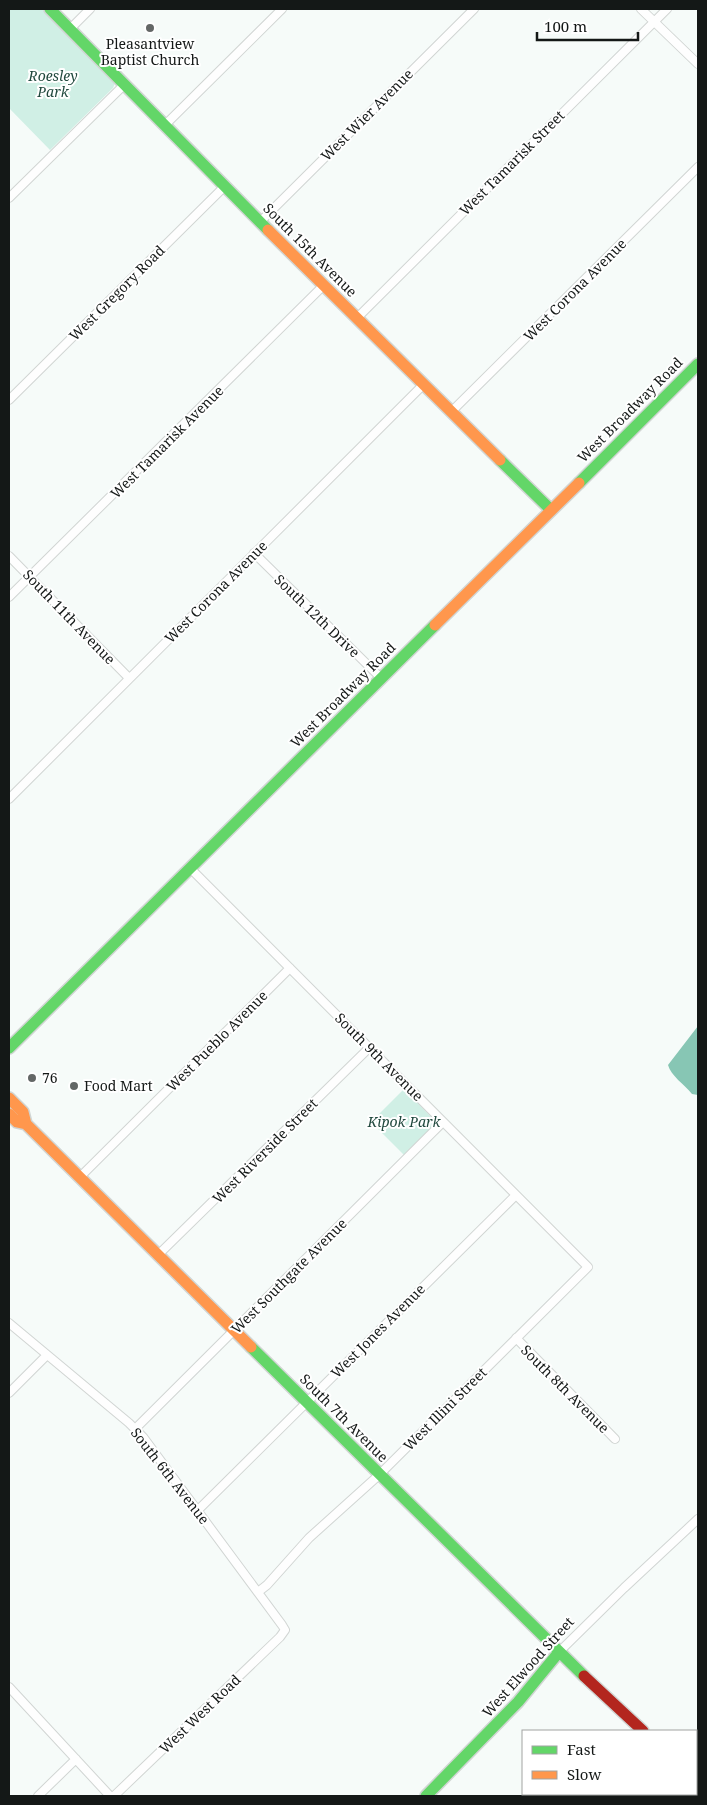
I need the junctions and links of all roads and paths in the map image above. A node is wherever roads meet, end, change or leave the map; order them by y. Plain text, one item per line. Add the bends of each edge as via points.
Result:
1 (50, 9) edge
2 (90, 9) edge
3 (282, 9) edge
4 (474, 9) edge
5 (641, 9) edge
6 (667, 9) edge
7 (654, 21) junction
8 (70, 29) junction
9 (698, 64) edge
10 (125, 84) junction
11 (165, 125) junction
12 (698, 167) edge
13 (225, 186) junction
14 (9, 198) edge
15 (261, 221) junction
16 (324, 285) junction
17 (357, 318) junction
18 (698, 364) edge
19 (423, 385) junction
20 (9, 400) edge
21 (451, 412) junction
22 (551, 510) junction
23 (254, 554) junction
24 (9, 556) edge
25 (30, 577) junction
26 (9, 597) edge
27 (129, 678) junction
28 (381, 678) junction
29 (9, 799) edge
30 (190, 868) junction
31 (290, 968) junction
32 (370, 1047) junction
33 (9, 1048) edge
34 (9, 1098) edge
35 (9, 1114) edge
36 (443, 1122) junction
37 (26, 1124) junction
38 (80, 1177) junction
39 (516, 1194) junction
40 (160, 1254) junction
41 (588, 1267) joint
42 (9, 1324) edge
43 (235, 1330) junction
44 (516, 1338) junction
45 (47, 1355) junction
46 (9, 1393) edge
47 (306, 1402) junction
48 (135, 1429) junction
49 (615, 1439) dead end
50 (379, 1475) junction
51 (198, 1511) junction
52 (698, 1519) edge
53 (258, 1592) junction
54 (285, 1630) joint
55 (559, 1652) junction
56 (9, 1688) edge
57 (642, 1730) edge
58 (76, 1759) junction
59 (38, 1796) edge
60 (110, 1796) edge
61 (114, 1796) edge
62 (426, 1796) edge

1 - 8 main road, South 15th Avenue
2 - 8 street
3 - 11 street
4 - 15 street, West Wier Avenue
5 - 7 street
6 - 7 street, West Tamarisk Street
7 - 9 street
7 - 17 street, West Tamarisk Street
8 - 10 main road, South 15th Avenue
10 - 11 main road, South 15th Avenue
10 - 14 street
11 - 13 main road, South 15th Avenue
12 - 21 street, West Corona Avenue
13 - 15 main road, South 15th Avenue
13 - 20 street, West Gregory Road
15 - 16 main road, South 15th Avenue
16 - 17 main road, South 15th Avenue
16 - 25 street, West Tamarisk Avenue
17 - 19 main road, South 15th Avenue
18 - 22 main road, West Broadway Road
19 - 21 main road, South 15th Avenue
19 - 23 street, West Corona Avenue
21 - 22 main road, South 15th Avenue
22 - 28 main road, West Broadway Road
23 - 27 street, West Corona Avenue
23 - 28 street, South 12th Drive
24 - 25 street, South 11th Avenue
25 - 26 street, West Tamarisk Avenue
25 - 27 street, South 11th Avenue
27 - 29 street, West Corona Avenue
28 - 30 main road, West Broadway Road
30 - 31 street, South 9th Avenue
30 - 33 main road, West Broadway Road
31 - 32 street, South 9th Avenue
31 - 38 street, West Pueblo Avenue
32 - 36 street, South 9th Avenue
32 - 40 street, West Riverside Street
34 - 37 main road, South 7th Avenue via 23,1112
35 - 37 main road, South 7th Avenue via 17,1122
36 - 39 street, South 9th Avenue
36 - 43 street, West Southgate Avenue
37 - 38 main road, South 7th Avenue
38 - 40 main road, South 7th Avenue
39 - 41 street, South 9th Avenue
39 - 47 street, West Jones Avenue
40 - 43 main road, South 7th Avenue
41 - 44 street, West Illini Street
42 - 45 street, South 6th Avenue
43 - 47 main road, South 7th Avenue
43 - 48 street, West Southgate Avenue
44 - 49 street, South 8th Avenue
44 - 50 street, West Illini Street
45 - 46 street
45 - 48 street, South 6th Avenue
47 - 50 main road, South 7th Avenue
47 - 51 street, West Jones Avenue
48 - 51 street, South 6th Avenue
50 - 53 street, West Illini Street via 309,1538
50 - 55 main road, South 7th Avenue
51 - 53 street, South 6th Avenue
52 - 55 street, West Elwood Street
53 - 54 street, South 6th Avenue
54 - 61 street, West West Road
55 - 57 main road, South 7th Avenue
55 - 62 main road, West Elwood Street via 518,1702
56 - 58 street
58 - 59 street
58 - 60 street

